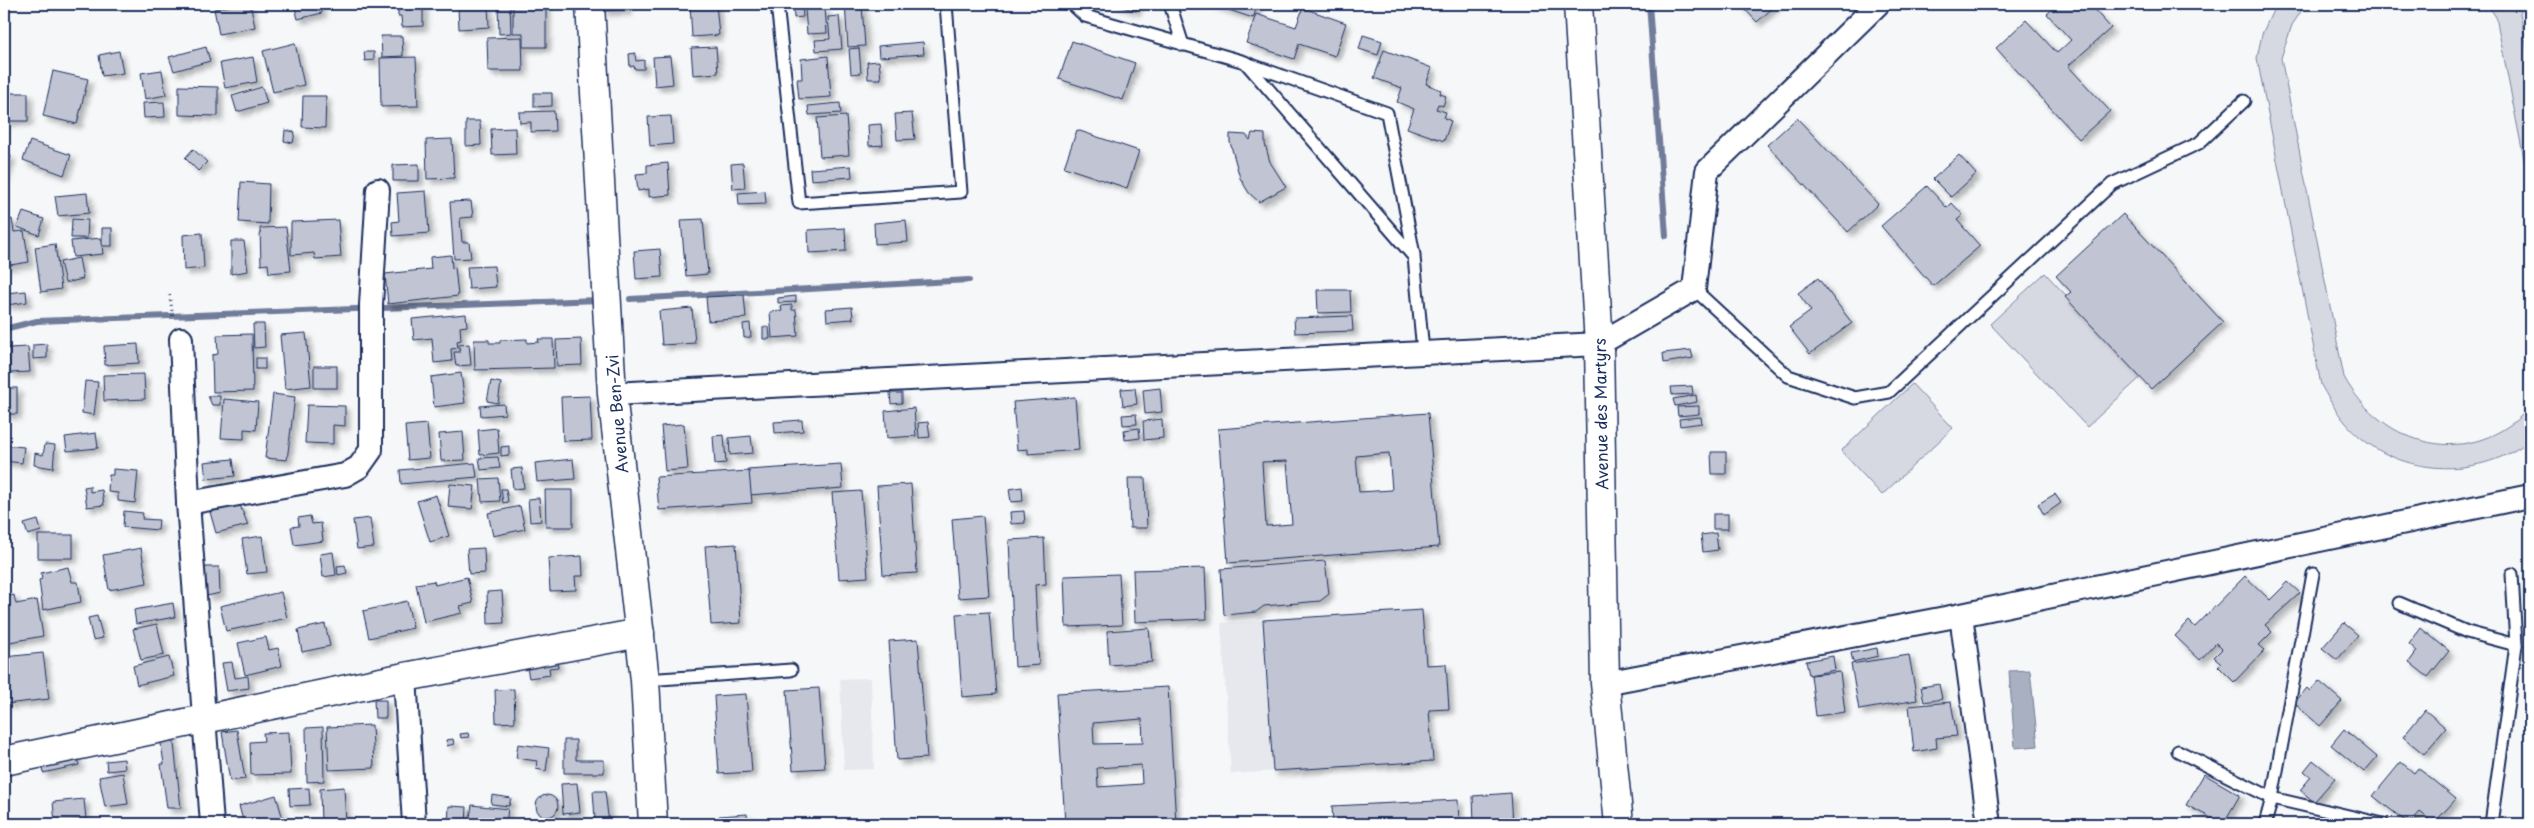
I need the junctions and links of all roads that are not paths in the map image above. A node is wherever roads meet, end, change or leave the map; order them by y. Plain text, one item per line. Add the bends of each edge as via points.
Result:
1 (590, 4) edge
2 (777, 4) edge
3 (946, 4) edge
4 (1072, 4) edge
5 (1170, 4) edge
6 (1578, 4) edge
7 (1878, 4) edge
8 (1183, 44) junction
9 (1245, 62) junction
10 (2244, 101) dead end
11 (378, 190) dead end
12 (1414, 257) junction
13 (1694, 289) junction
14 (181, 340) dead end
15 (1599, 344) junction
16 (1423, 351) junction
17 (612, 394) junction
18 (2530, 496) edge
19 (188, 503) junction
20 (2313, 574) dead end
21 (2512, 574) dead end
22 (2399, 603) dead end
23 (1961, 615) junction
24 (640, 633) junction
25 (2516, 645) junction
26 (791, 670) dead end
27 (405, 678) junction
28 (645, 680) junction
29 (1605, 683) junction
30 (204, 718) junction
31 (2178, 751) dead end
32 (4, 761) edge
33 (2272, 798) junction
34 (212, 824) edge
35 (414, 824) edge
36 (653, 824) edge
37 (1619, 824) edge
38 (1989, 824) edge
39 (2265, 824) edge
40 (2383, 824) edge
41 (2492, 824) edge

1 - 17 street, Avenue Ben-Zvi
2 - 3 lane via 799,204 961,192
4 - 8 lane via 1085,16
5 - 8 lane
6 - 15 street, Avenue des Martyrs
7 - 13 street via 1707,171
8 - 9 lane
9 - 12 lane
9 - 12 lane via 1387,113
10 - 13 lane via 2199,143 2112,184 1889,392 1856,398 1788,376
11 - 19 street via 371,305 371,450 359,466 345,476
12 - 16 lane
13 - 15 street
14 - 19 street
15 - 16 street
15 - 29 street, Avenue des Martyrs
16 - 17 street
17 - 24 street, Avenue Ben-Zvi
18 - 23 street
19 - 30 street
20 - 33 lane
21 - 25 lane
22 - 25 lane via 2467,632
23 - 29 street
23 - 38 street
24 - 27 street
24 - 28 street, Avenue Ben-Zvi
25 - 41 lane
26 - 28 lane
27 - 30 street
27 - 35 street
28 - 36 street, Avenue Ben-Zvi
29 - 37 street, Avenue des Martyrs
30 - 32 street
30 - 34 street
31 - 33 lane
33 - 39 lane
33 - 40 lane

